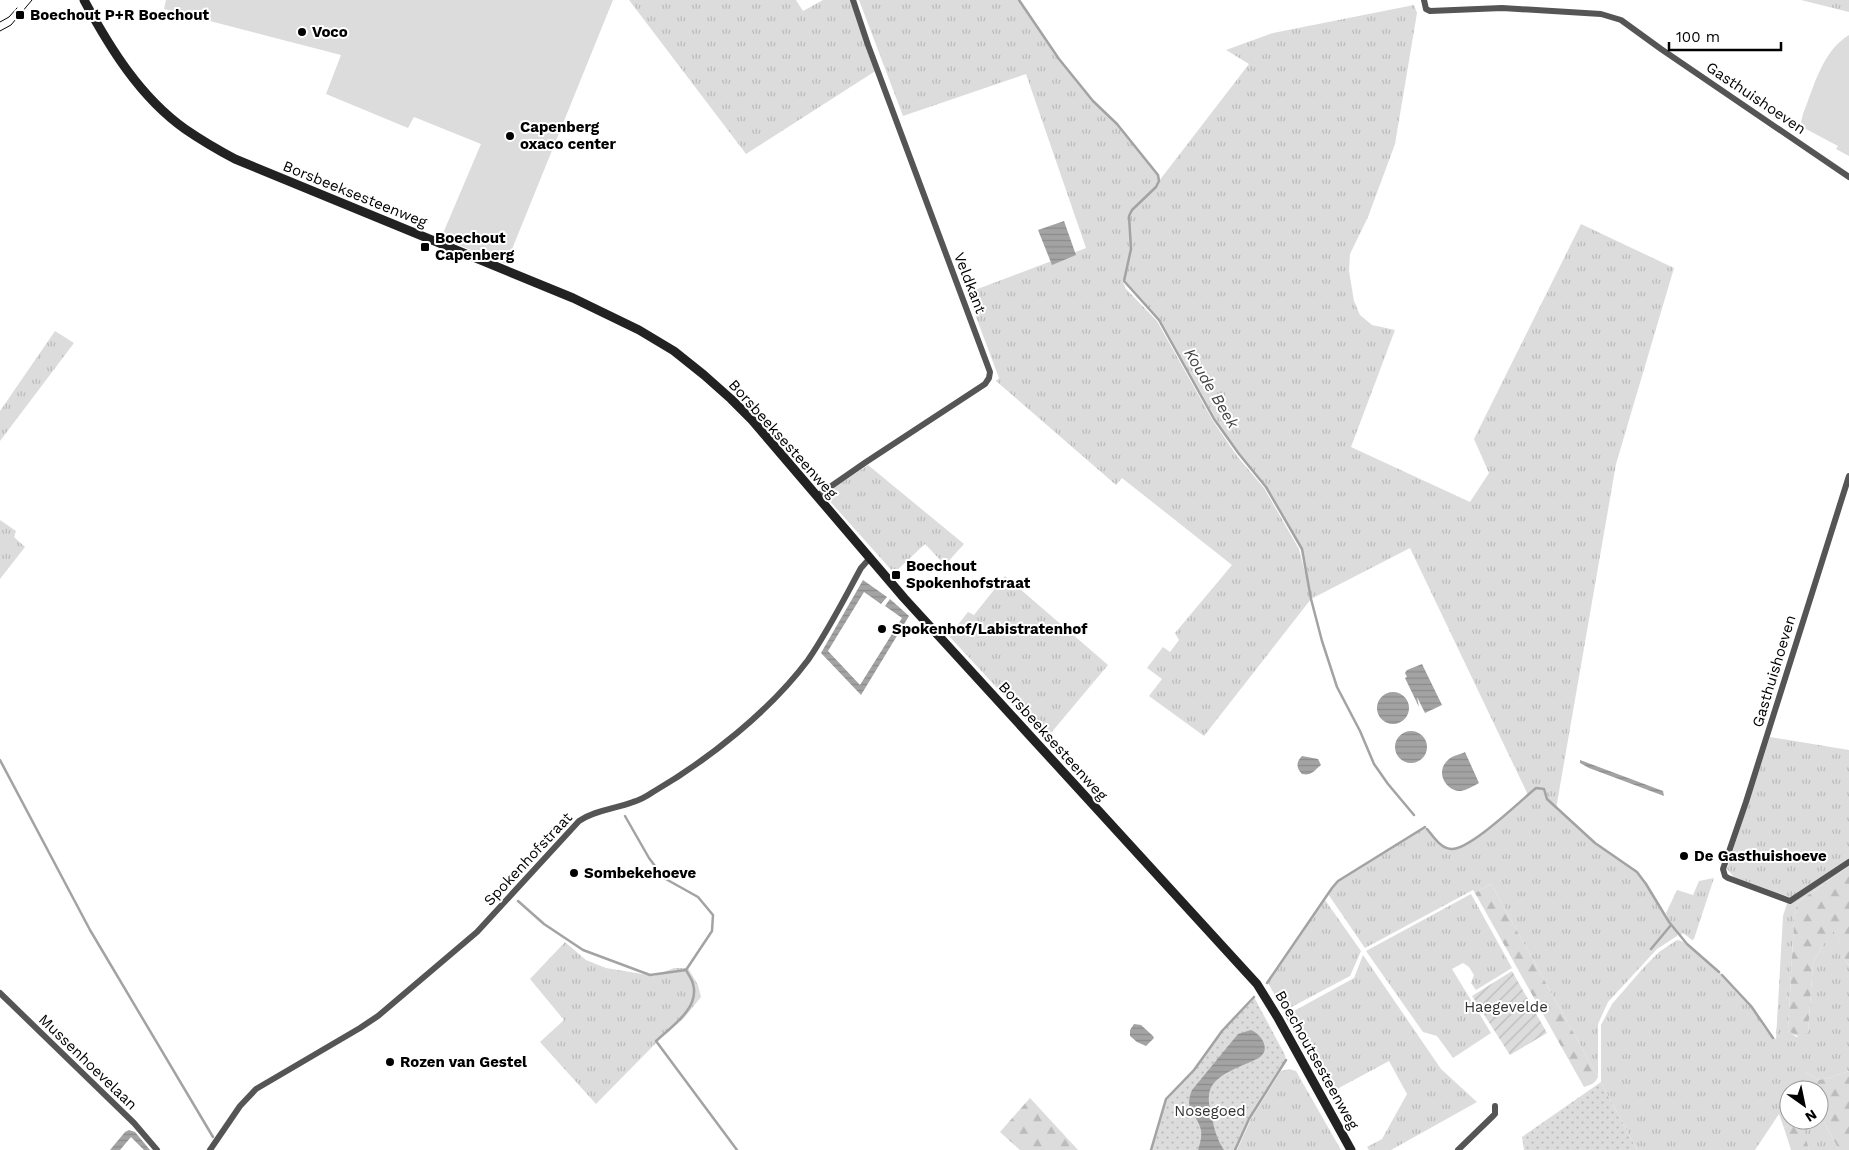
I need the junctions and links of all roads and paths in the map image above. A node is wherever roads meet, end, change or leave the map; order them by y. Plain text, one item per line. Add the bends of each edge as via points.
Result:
1 (84, 0) edge
2 (853, 0) edge
3 (1424, 0) edge
4 (1849, 177) edge
5 (1849, 476) edge
6 (818, 496) junction
7 (870, 558) junction
8 (1849, 862) edge
9 (1257, 984) joint
10 (0, 993) edge
11 (1495, 1106) dead end
12 (157, 1150) edge
13 (210, 1150) edge
14 (1351, 1150) edge
15 (1458, 1150) edge

1 - 6 street, Borsbeeksesteenweg via 116,57 158,106 185,129 235,159 573,298 639,330 674,351 731,399
2 - 6 street, Veldkant via 990,372 984,384
3 - 4 street, Gasthuishoeven via 1430,11 1502,8 1601,14 1621,20
5 - 8 street, Gasthuishoeven via 1723,872 1728,878 1790,901
6 - 7 street, Borsbeeksesteenweg
7 - 9 street, Borsbeeksesteenweg
7 - 13 street, Spokenhofstraat via 808,659 768,705 703,759 653,792 579,821 488,921 422,980 360,1028 256,1089 240,1106
9 - 14 street, Boechoutsesteenweg
10 - 12 street, Mussenhoevelaan via 134,1123
11 - 15 street via 1495,1114

